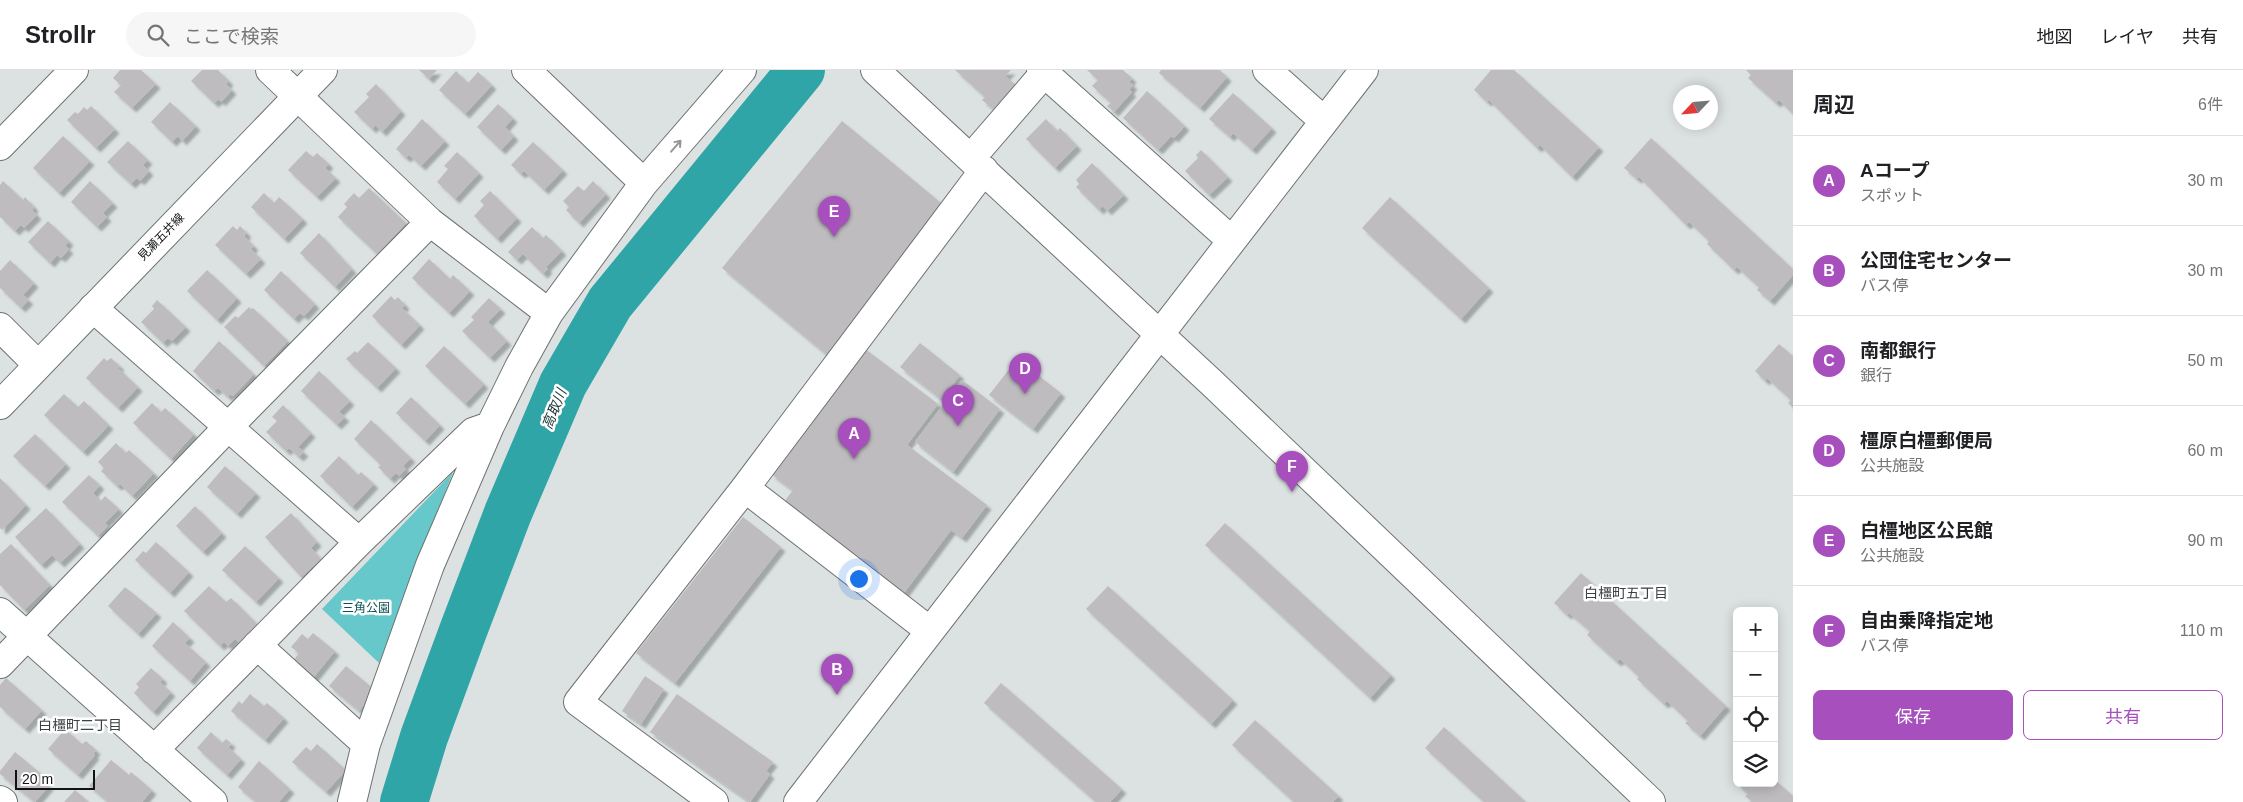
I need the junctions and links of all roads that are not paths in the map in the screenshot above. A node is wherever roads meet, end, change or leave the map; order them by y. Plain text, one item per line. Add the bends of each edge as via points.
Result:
1 (74, 70) edge
2 (270, 70) edge
3 (323, 70) edge
4 (526, 70) edge
5 (742, 70) edge
6 (876, 70) edge
7 (1267, 70) edge
8 (1364, 70) edge
9 (1044, 71) edge
10 (298, 96) junction
11 (1324, 121) junction
12 (0, 146) edge
13 (978, 164) junction
14 (644, 183) junction
15 (430, 222) junction
16 (1231, 240) junction
17 (93, 308) junction
18 (549, 313) junction
19 (0, 327) edge
20 (1159, 335) junction
21 (38, 365) junction
22 (0, 404) edge
23 (490, 426) junction
24 (228, 427) junction
25 (744, 488) junction
26 (359, 542) junction
27 (0, 612) edge
28 (930, 632) junction
29 (28, 636) junction
30 (258, 645) junction
31 (0, 664) edge
32 (366, 744) junction
33 (154, 750) junction
34 (213, 802) edge
35 (352, 802) edge
36 (714, 802) edge
37 (798, 802) edge
38 (1651, 802) edge

1 - 12 street
2 - 10 street
3 - 10 street, 見瀬五井線
4 - 14 street
14 -> 5 street
6 - 13 street
7 - 11 street
8 - 11 street
9 - 13 street
9 - 16 street
10 - 15 street
10 - 17 street, 見瀬五井線
11 - 16 street
13 - 20 street
13 - 25 street
14 - 18 street
15 - 18 street
15 - 24 street
16 - 20 street
17 - 21 street, 見瀬五井線
17 - 24 street
18 - 23 street
19 - 21 street
20 - 28 street
20 - 38 street
21 - 22 street, 見瀬五井線
23 - 26 street via 472,432
23 - 32 street via 430,565
24 - 26 street
24 - 29 street
25 - 28 street
25 - 36 street via 578,702
26 - 30 street
27 - 29 street
28 - 37 street
29 - 31 street
29 - 33 street
30 - 32 street
30 - 33 street
32 - 35 street
33 - 34 street

